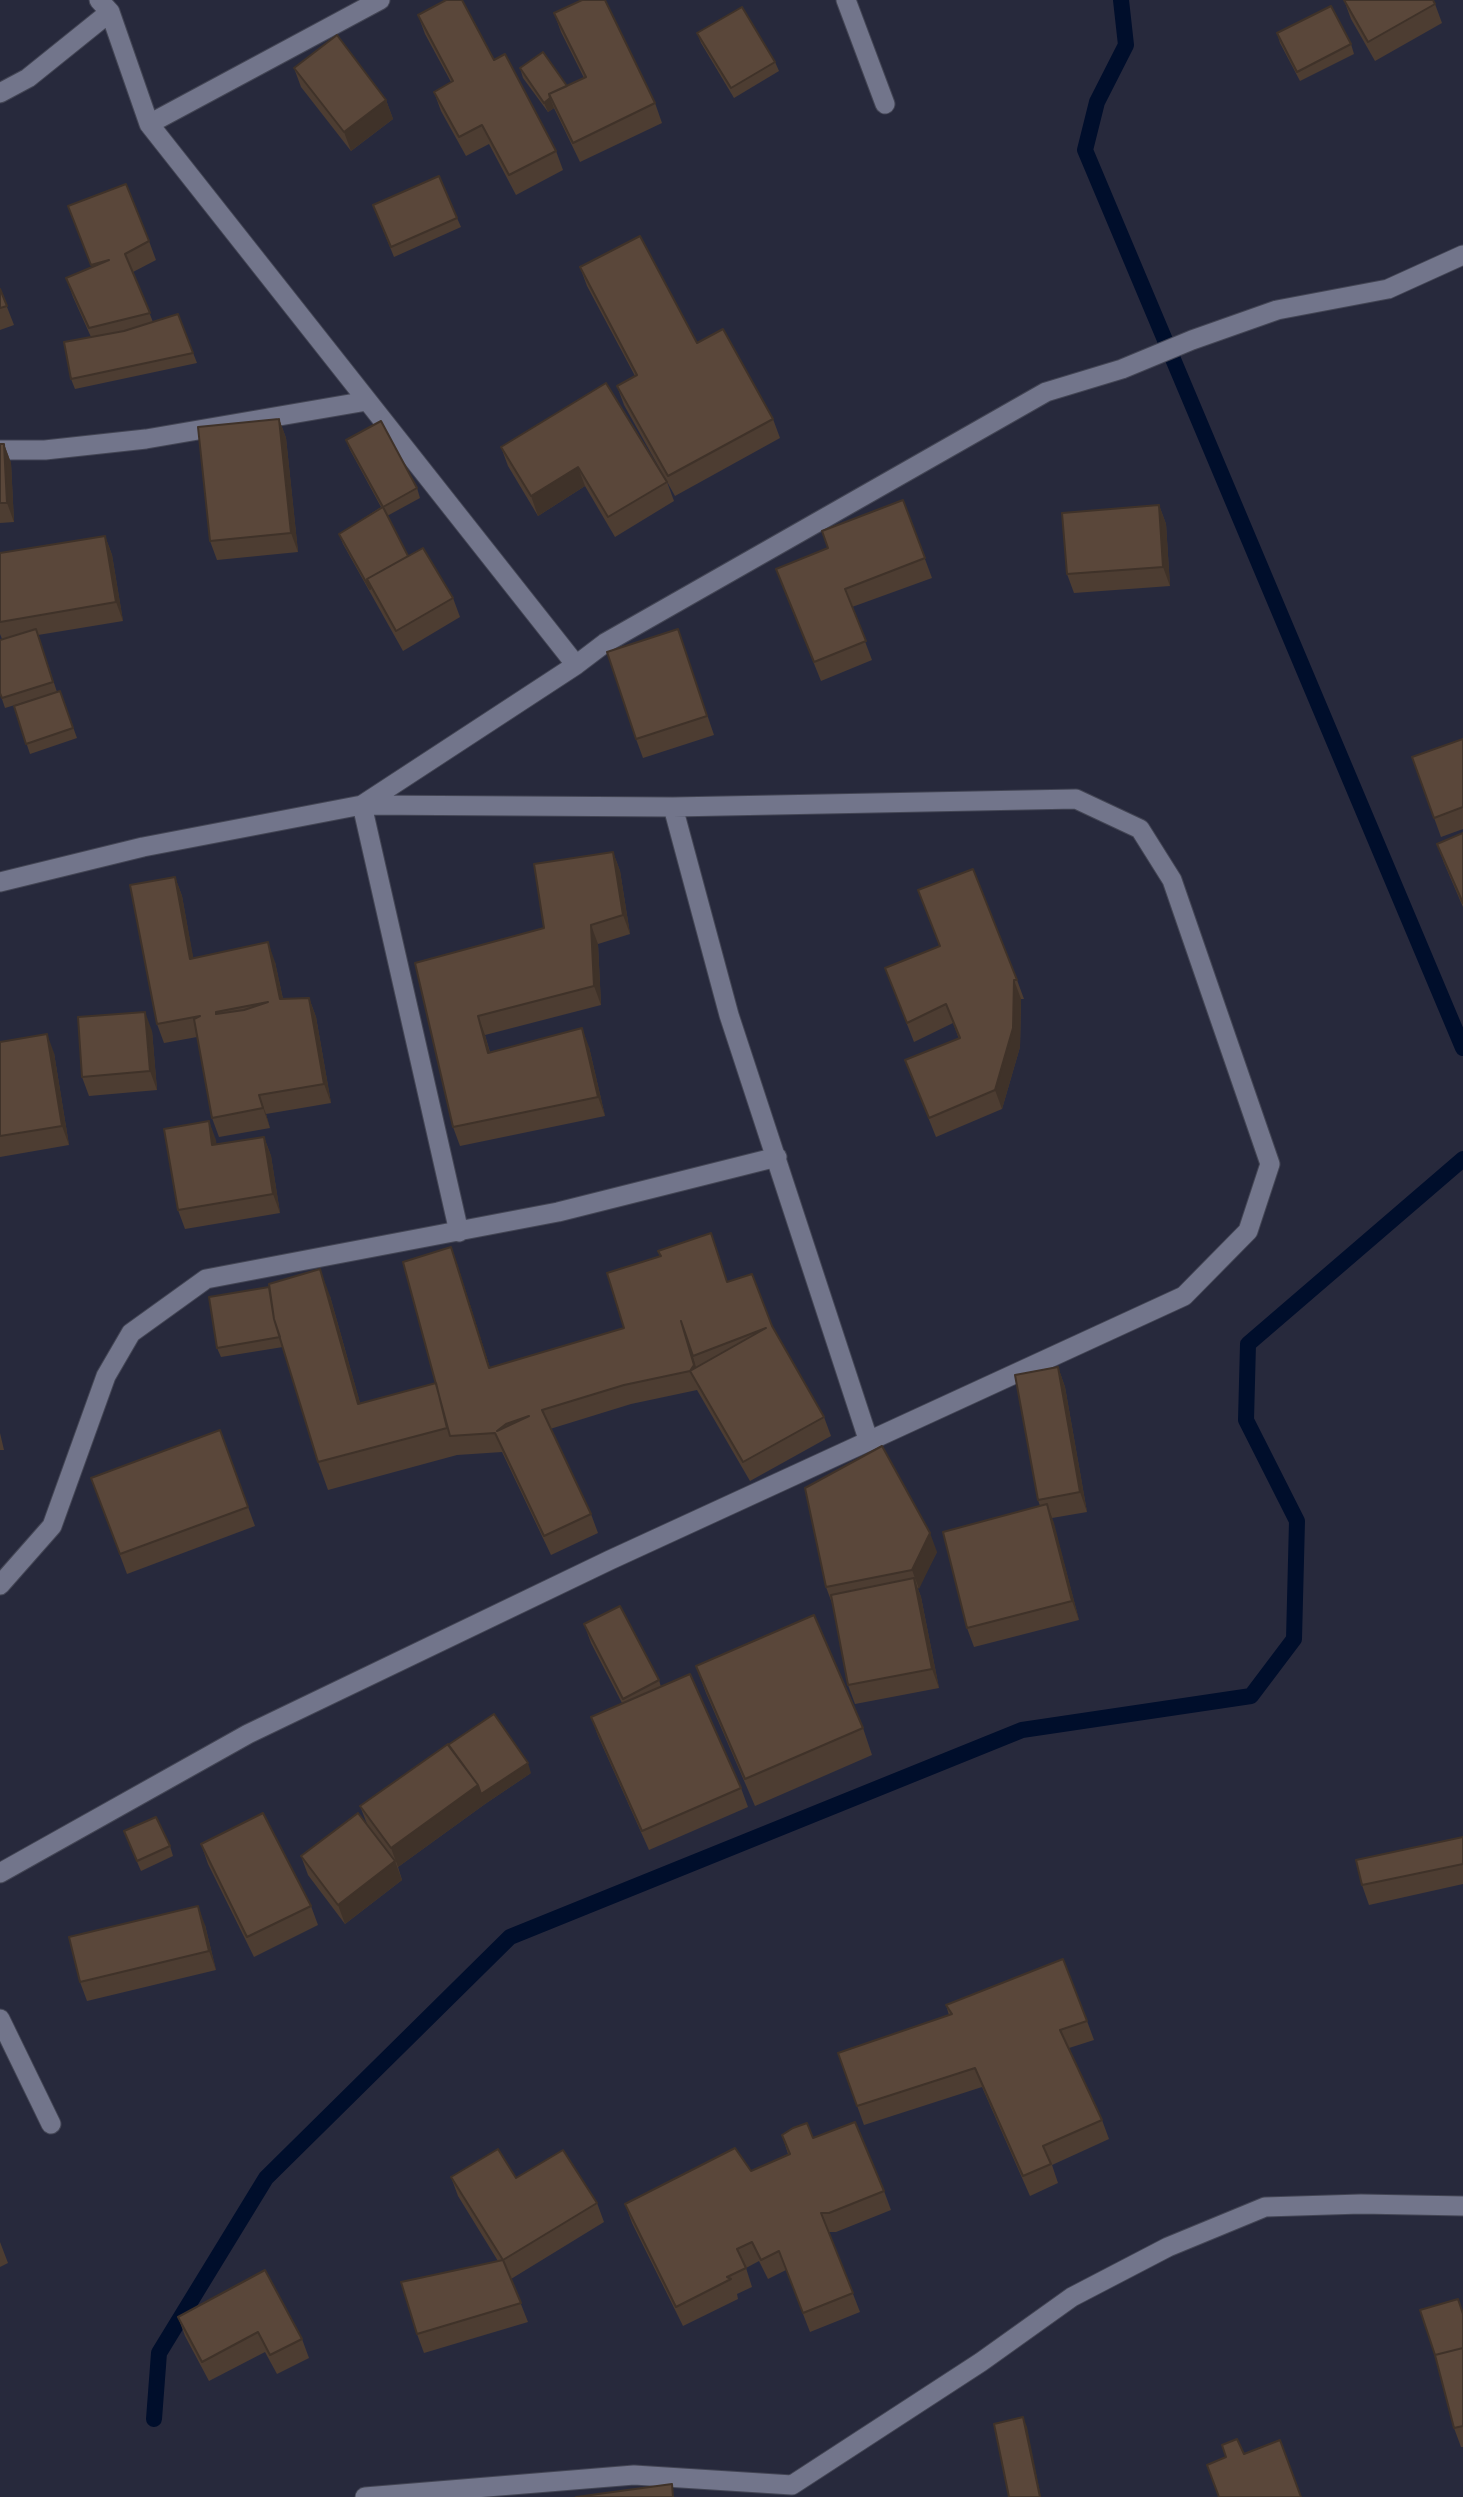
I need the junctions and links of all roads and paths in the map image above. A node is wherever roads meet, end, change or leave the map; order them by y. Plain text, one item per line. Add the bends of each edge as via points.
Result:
1 (380, 0) edge
2 (846, 0) edge
3 (104, 6) edge
4 (0, 93) edge
5 (885, 104) dead end
6 (149, 124) junction
7 (1463, 255) edge
8 (367, 401) junction
9 (0, 450) edge
10 (576, 665) junction
11 (362, 805) junction
12 (673, 807) junction
13 (0, 882) edge
14 (777, 1157) junction
15 (459, 1233) junction
16 (868, 1440) junction
17 (0, 1585) edge
18 (0, 1873) edge
19 (0, 2019) edge
20 (51, 2124) dead end
21 (1463, 2206) edge
22 (787, 2491) edge
23 (365, 2497) edge

1 - 6 street
2 - 5 street
3 - 4 street via 28,78
3 - 6 street
6 - 8 street
7 - 10 street via 1388,289 1277,310 1122,369 1046,392 604,643
8 - 9 street via 146,439
8 - 10 street
10 - 11 street
11 - 12 street
11 - 13 street via 144,847
11 - 15 street
12 - 14 street via 729,1015
12 - 16 street via 1076,799 1140,829 1172,880 1270,1164 1248,1231 1184,1296
14 - 15 street
14 - 16 street
15 - 17 street via 206,1279 131,1333 106,1376 52,1526
16 - 18 street via 248,1734
19 - 20 street
21 - 22 street via 1361,2204 1253,2211 1168,2247 1072,2297
22 - 23 street via 634,2475

